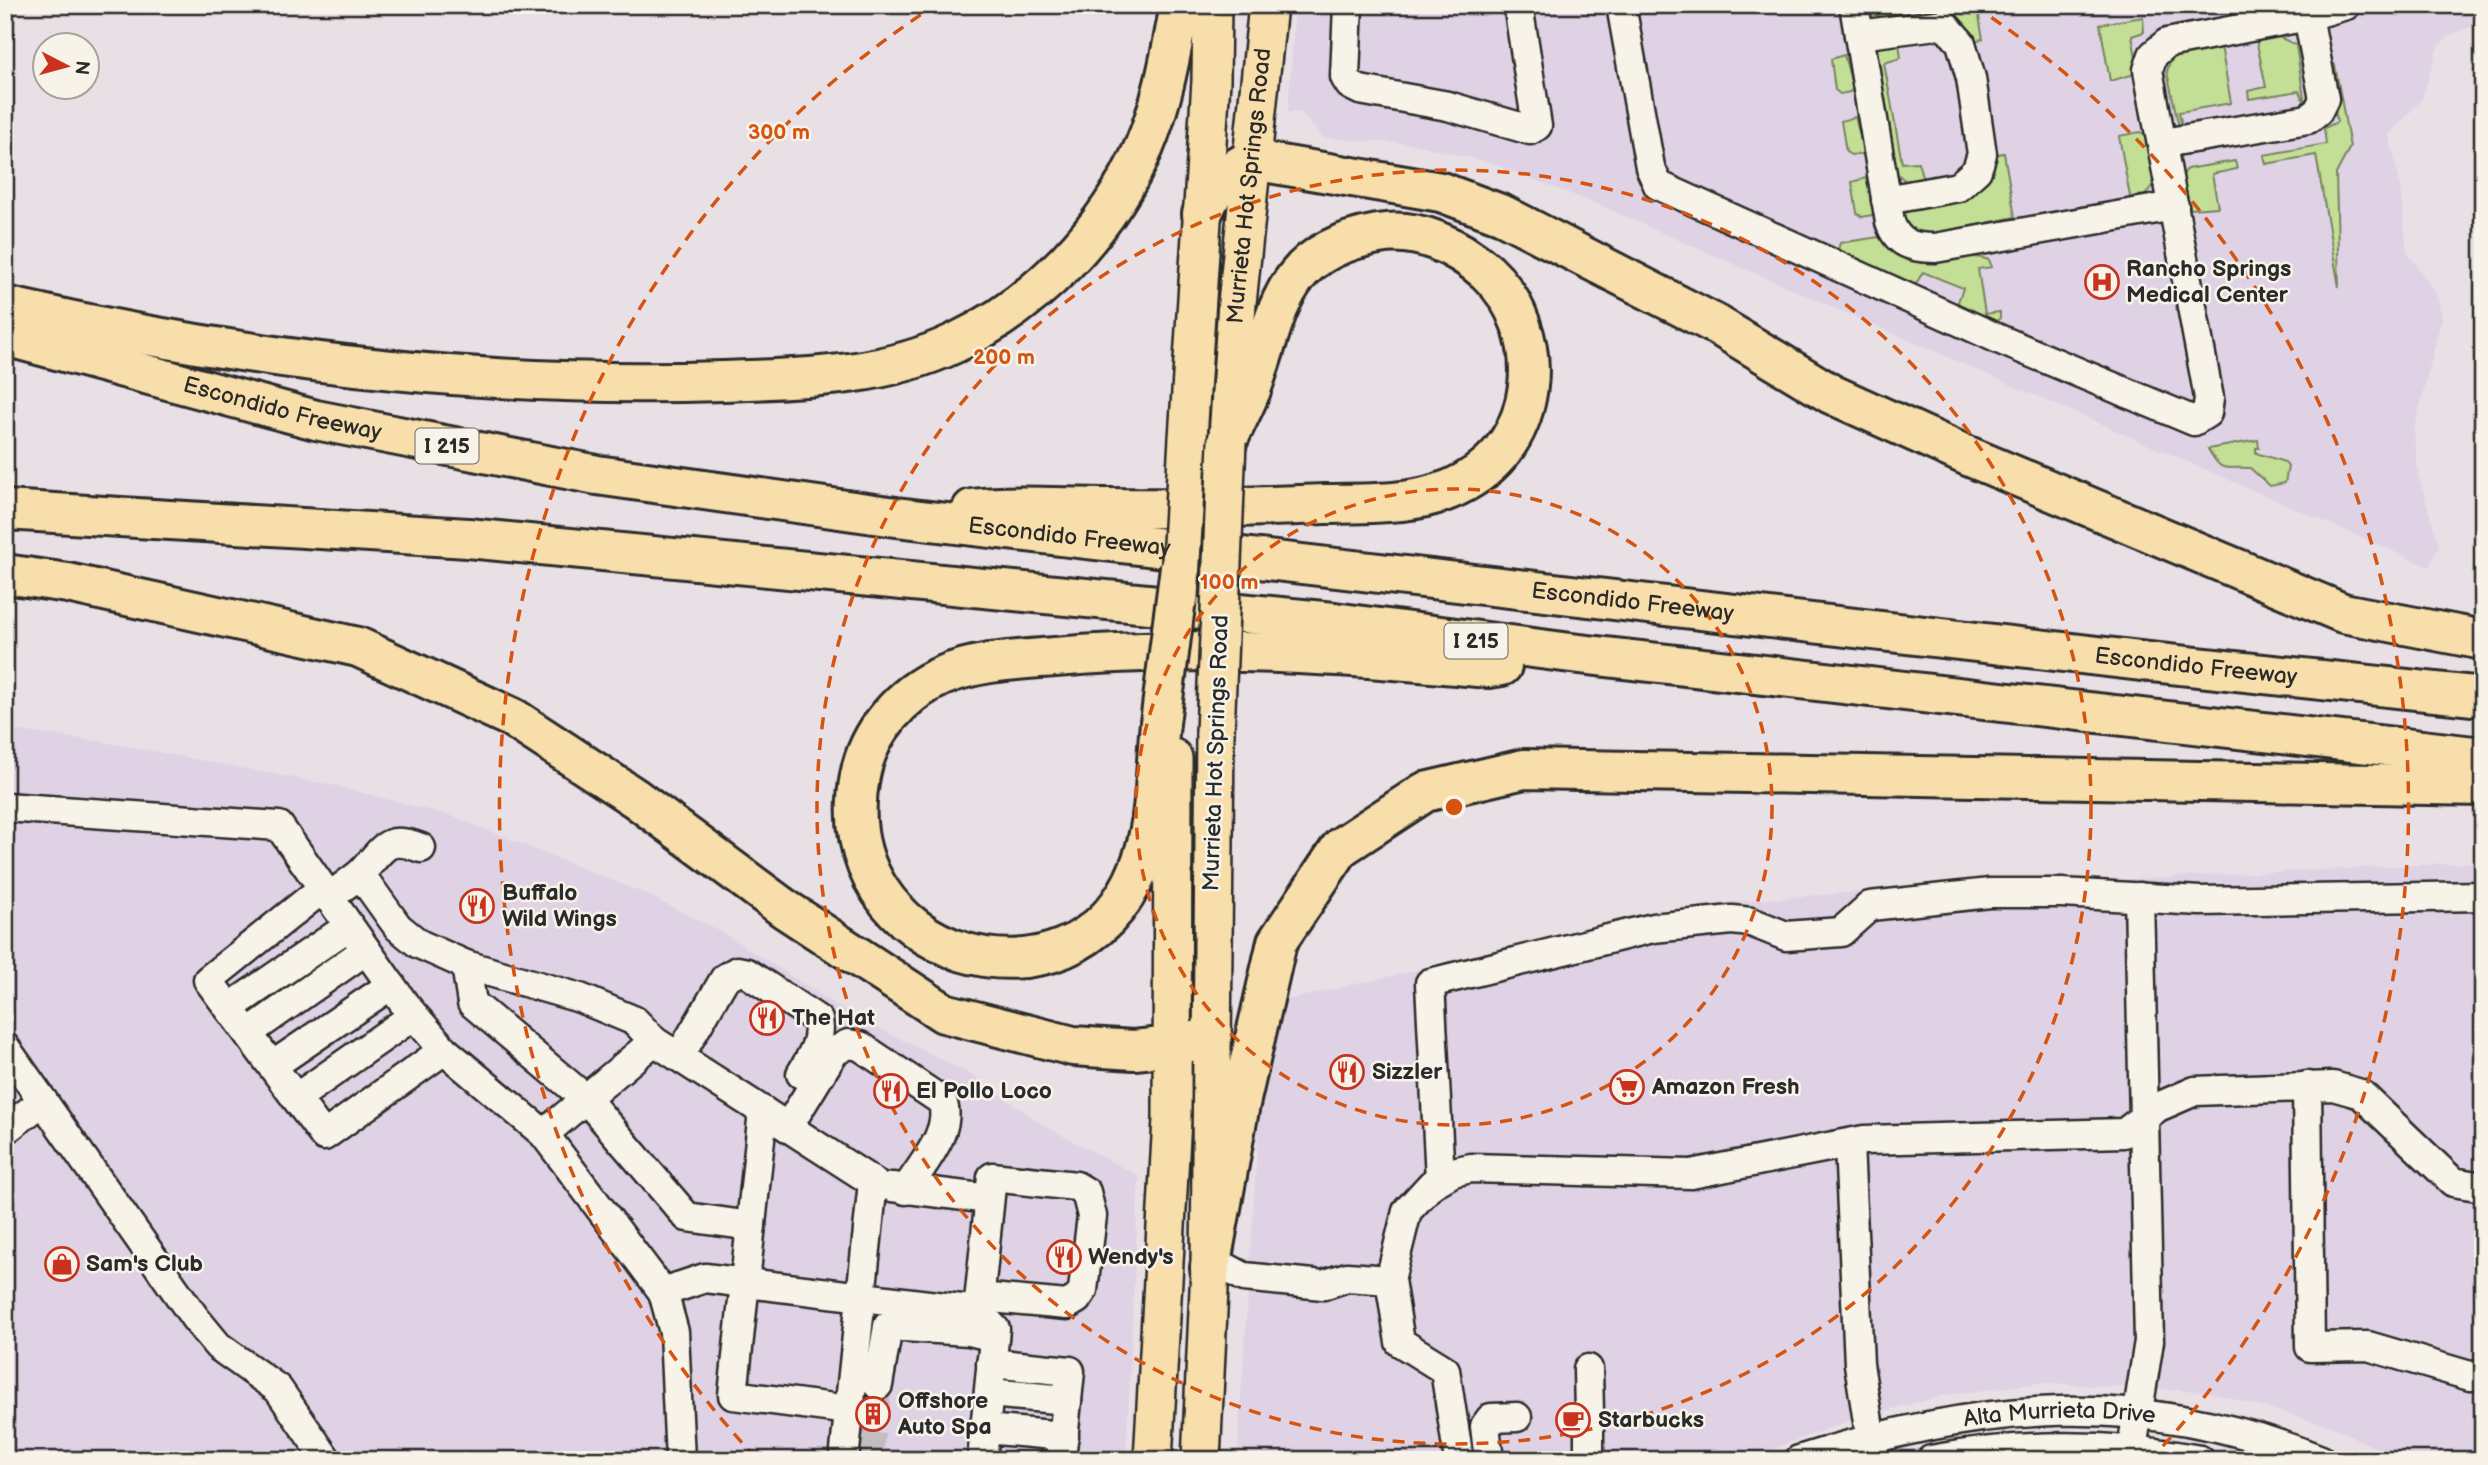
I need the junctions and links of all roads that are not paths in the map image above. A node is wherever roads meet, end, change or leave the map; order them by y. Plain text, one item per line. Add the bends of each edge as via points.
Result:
1 (1180, 5) edge
2 (1212, 5) edge
3 (1268, 5) edge
4 (1348, 5) edge
5 (1518, 5) edge
6 (1621, 5) edge
7 (1854, 5) edge
8 (2346, 5) edge
9 (2308, 16) junction
10 (1859, 34) junction
11 (2163, 143) junction
12 (1252, 160) junction
13 (1886, 200) junction
14 (2174, 206) junction
15 (1202, 214) junction
16 (5, 306) edge
17 (5, 336) edge
18 (1227, 442) junction
19 (5, 510) edge
20 (896, 517) junction
21 (1180, 566) joint
22 (5, 574) edge
23 (2483, 639) edge
24 (1571, 653) junction
25 (2483, 697) edge
26 (1167, 724) junction
27 (2483, 757) edge
28 (2483, 786) edge
29 (5, 807) edge
30 (421, 848) dead end
31 (360, 874) junction
32 (325, 894) junction
33 (2483, 896) edge
34 (2139, 897) junction
35 (349, 926) junction
36 (366, 950) junction
37 (466, 965) junction
38 (391, 985) junction
39 (229, 1008) junction
40 (414, 1016) junction
41 (248, 1034) junction
42 (1212, 1037) junction
43 (654, 1041) junction
44 (1172, 1046) junction
45 (444, 1050) junction
46 (8, 1057) edge
47 (679, 1057) junction
48 (272, 1066) junction
49 (2307, 1086) junction
50 (296, 1098) junction
51 (586, 1099) junction
52 (43, 1101) junction
53 (2144, 1118) junction
54 (775, 1119) junction
55 (5, 1130) edge
56 (544, 1134) junction
57 (1849, 1144) junction
58 (1440, 1179) junction
59 (873, 1182) junction
60 (2483, 1187) edge
61 (991, 1188) junction
62 (906, 1190) junction
63 (751, 1226) junction
64 (1219, 1268) junction
65 (1390, 1280) junction
66 (745, 1283) junction
67 (663, 1292) junction
68 (860, 1298) junction
69 (979, 1304) junction
70 (993, 1350) junction
71 (1588, 1368) dead end
72 (2483, 1375) edge
73 (878, 1385) tunnel mouth
74 (989, 1393) junction
75 (1067, 1400) junction
76 (849, 1410) junction
77 (2135, 1413) junction
78 (1517, 1417) dead end
79 (985, 1429) junction
80 (1063, 1448) edge
81 (1873, 1449) edge
82 (2132, 1449) junction
83 (327, 1460) edge
84 (680, 1460) edge
85 (844, 1460) edge
86 (982, 1460) edge
87 (1153, 1460) edge
88 (1201, 1460) edge
89 (1459, 1460) edge
90 (1489, 1460) edge
91 (1590, 1460) edge
92 (1799, 1460) edge
93 (1931, 1460) edge
94 (2200, 1460) edge
95 (2321, 1460) edge

1 - 16 highway via 1165,81 1144,147 1108,211 1065,264 1015,306 953,344 887,368 825,377 641,384 434,375 247,353
2 - 15 main road, Murrieta Hot Springs Road
3 - 12 main road, Murrieta Hot Springs Road
4 - 5 street via 1345,77 1350,85 1530,130 1537,126
6 - 14 street via 1650,167 1658,185 2001,340 2194,421 2207,412 2209,398
7 - 10 street
8 - 9 street
9 - 11 street via 2167,43 2153,55 2148,70
9 - 11 street via 2324,99 2318,111 2308,119
10 - 13 street
10 - 13 street via 1944,24 1961,43 1973,91 1982,154 1969,180 1958,187
11 - 14 street
12 - 15 highway via 1232,168 1216,183
12 - 18 main road, Murrieta Hot Springs Road
12 - 23 highway via 1441,192 1503,215 1717,325 1831,394 1969,456 2343,613
13 - 14 street via 1894,234 1918,248
15 - 21 main road, Murrieta Hot Springs Road, bridge
17 - 20 highway, Escondido Freeway / I 215 via 316,420 597,475
18 - 20 highway via 1251,390 1276,307 1298,273 1340,244 1386,233 1432,239 1458,250 1492,277 1519,319 1529,380 1520,423 1494,460 1449,489 1388,502 1107,508 1016,504
18 - 42 main road, Murrieta Hot Springs Road, bridge via 1215,733
19 - 24 highway, I 215 via 468,538 1334,622
20 - 25 highway, Escondido Freeway / I 215
21 - 26 highway, bridge
22 - 44 highway via 68,583 358,647 513,719 635,798 785,909 944,1013 1073,1046 1134,1050
24 - 26 highway via 1489,668 1212,652 1081,654 984,664 943,676 901,703 869,745 861,768 856,820 859,846 879,893 922,933 969,954 1032,956 1069,945 1118,906 1140,867
24 - 27 highway, I 215
26 - 44 main road, Murrieta Hot Springs Road
28 - 64 highway via 1524,769 1425,792 1341,847 1277,943 1240,1104
29 - 32 street via 278,826
30 - 31 street via 401,840 390,842
31 - 32 street
31 - 37 street via 398,927 419,944
32 - 35 street
32 - 39 street via 208,980
33 - 34 street via 2200,901
34 - 53 street
34 - 58 street via 1990,893 1870,906 1841,932 1786,936 1752,922 1732,920 1653,928 1430,983
35 - 36 street
35 - 39 street
36 - 38 street
36 - 41 street
37 - 43 street via 580,998 635,1021
37 - 51 street via 472,1003
38 - 40 street
38 - 48 street
39 - 41 street
40 - 45 street
40 - 50 street
41 - 48 street
42 - 44 highway
42 - 64 main road, Murrieta Hot Springs Road
43 - 47 street
43 - 51 street
44 - 87 main road, Murrieta Hot Springs Road
45 - 50 street via 324,1136
45 - 56 street
46 - 52 street
47 - 54 street
47 - 54 street via 725,978 737,971 747,973 818,1020 818,1046
48 - 50 street
49 - 53 street via 2195,1091
49 - 60 street via 2333,1086 2361,1094 2453,1182
49 - 72 street via 2310,1347 2368,1346 2470,1376
51 - 56 street
51 - 63 street via 687,1217
52 - 55 street
52 - 83 street via 195,1318 218,1346 278,1389
53 - 57 street via 2124,1133
53 - 77 street via 2149,1341
54 - 59 street
54 - 62 street via 834,1052 848,1044 859,1046 942,1101 946,1111 944,1126
54 - 63 street
56 - 67 street
57 - 58 street via 1690,1174 1471,1168
57 - 81 street via 1859,1364
58 - 65 street via 1407,1211
59 - 62 street
59 - 68 street
61 - 62 street
61 - 69 street
61 - 69 street via 1076,1186 1086,1192 1092,1216 1083,1290 1077,1299 1067,1306
63 - 66 street
64 - 65 street via 1245,1260 1325,1266 1347,1277
64 - 88 main road, Murrieta Hot Springs Road
65 - 89 street via 1400,1342 1445,1370
66 - 67 street via 705,1278
66 - 68 street
66 - 76 street via 733,1395
67 - 84 street via 674,1332
68 - 69 street
68 - 76 street
69 - 70 street via 995,1329
70 - 73 street via 884,1336
70 - 74 street
70 - 75 street via 1070,1371
71 - 91 street
74 - 75 street
74 - 79 street
75 - 80 street
76 - 85 street
77 - 81 street, Alta Murrieta Drive via 2062,1410 1993,1414
77 - 82 street
77 - 95 street, Alta Murrieta Drive via 2220,1427
78 - 90 street via 1491,1418 1485,1426
79 - 80 street
79 - 86 street
81 - 92 street, Alta Murrieta Drive
82 - 93 street, Alta Murrieta Drive via 2045,1447
82 - 94 street, Alta Murrieta Drive

